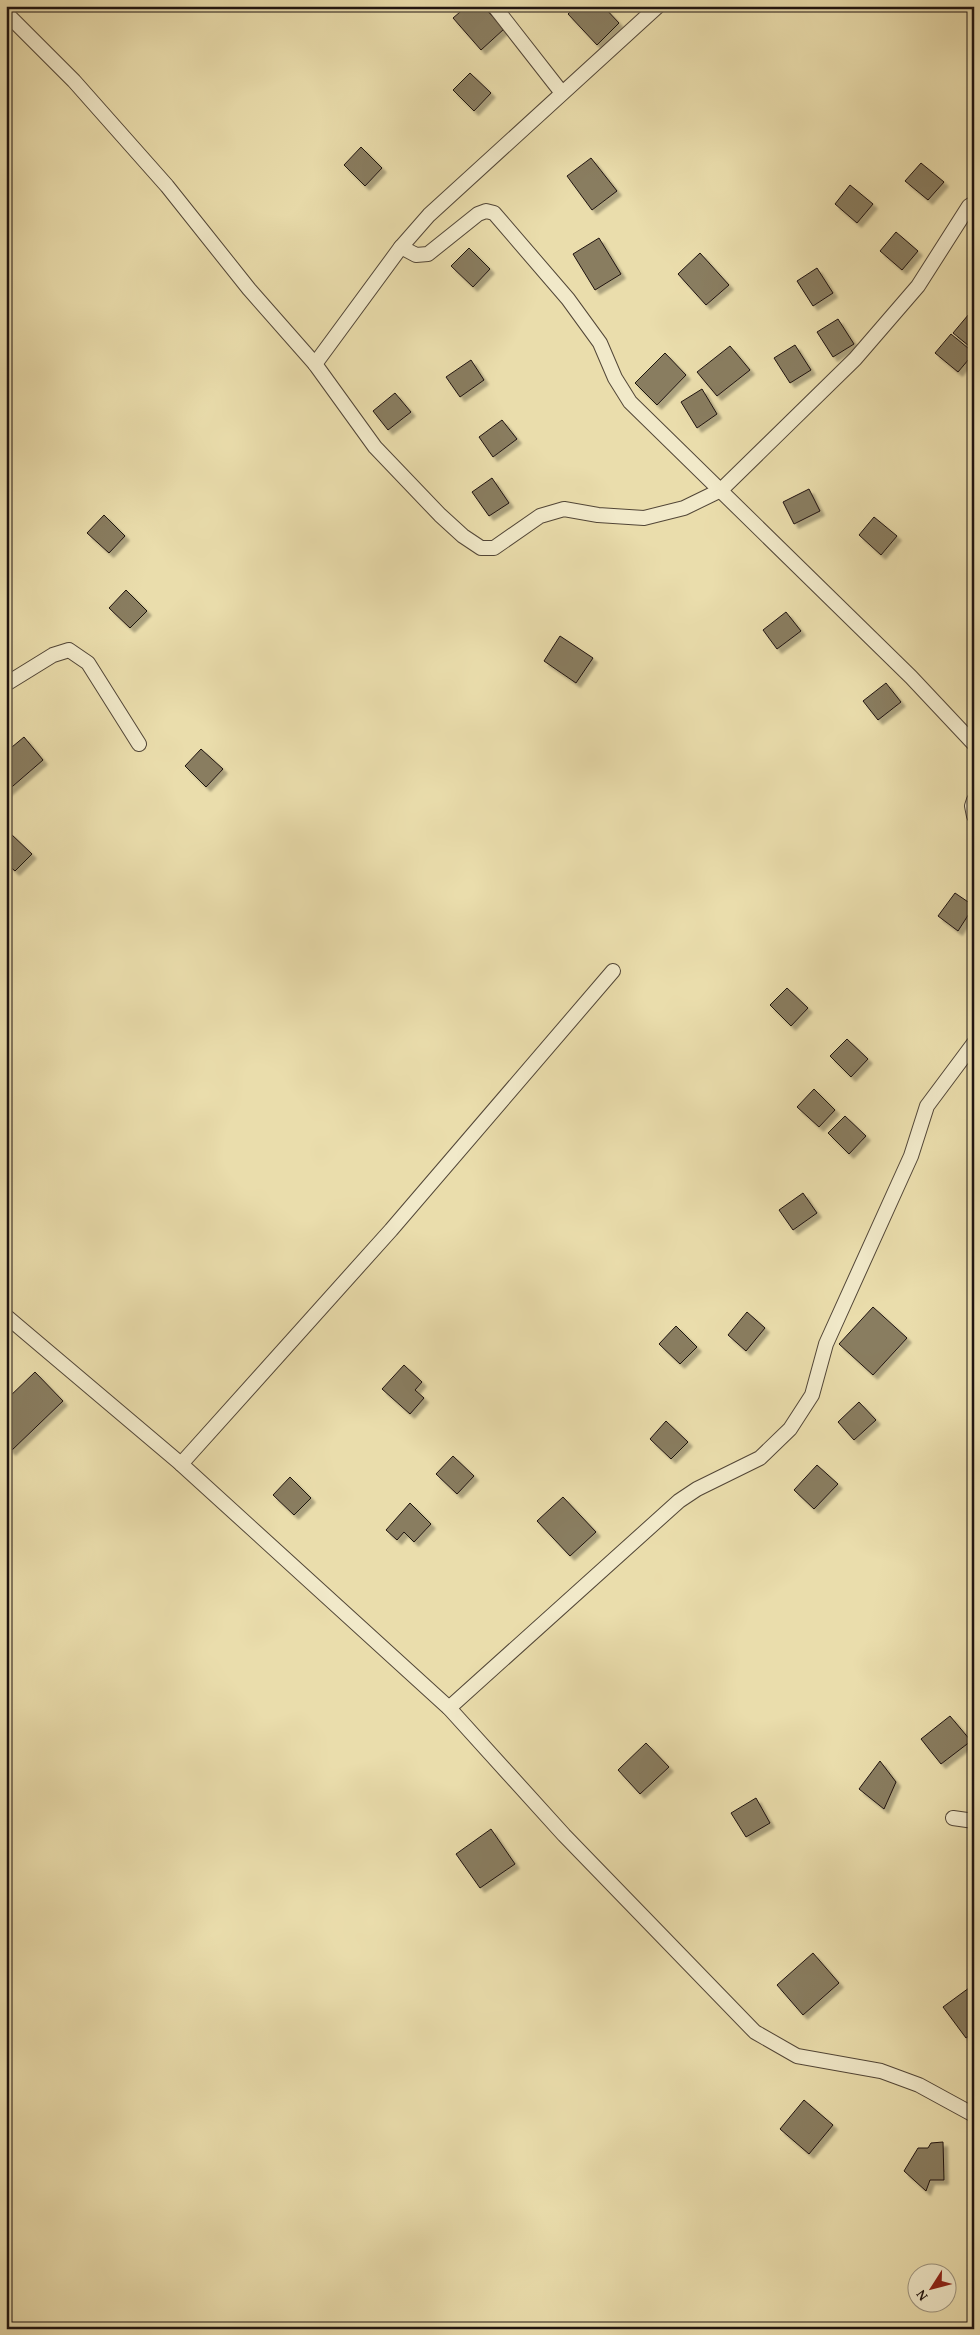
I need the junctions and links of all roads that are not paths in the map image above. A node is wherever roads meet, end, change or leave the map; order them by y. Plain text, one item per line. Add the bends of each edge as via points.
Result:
1 (494, 6) edge
2 (658, 6) edge
3 (6, 14) edge
4 (562, 93) junction
5 (974, 203) edge
6 (401, 247) junction
7 (314, 364) junction
8 (721, 490) junction
9 (6, 684) edge
10 (139, 744) dead end
11 (974, 744) edge
12 (974, 800) edge
13 (974, 816) edge
14 (614, 971) dead end
15 (974, 1043) edge
16 (6, 1316) edge
17 (181, 1464) junction
18 (450, 1708) junction
19 (953, 1818) dead end
20 (974, 1821) edge
21 (974, 2115) edge

1 - 4 street
2 - 4 street
3 - 7 street via 74,81 167,186
4 - 6 street via 429,215
5 - 8 street via 918,286 855,359
6 - 7 street
6 - 8 street via 416,255 428,254 478,214 494,213 568,299 594,336 630,402
7 - 8 street via 375,447 440,516 482,548 494,548 540,516 564,509 644,518 684,508
8 - 11 street via 911,677
9 - 10 street via 53,655 69,650 88,663
12 - 13 street
14 - 17 street via 392,1230
15 - 18 street via 927,1106 910,1156 826,1344 812,1395 790,1429 760,1458 679,1501
16 - 17 street
17 - 18 street
18 - 21 street via 564,1835 755,2032 797,2056 881,2071 919,2085
19 - 20 street

